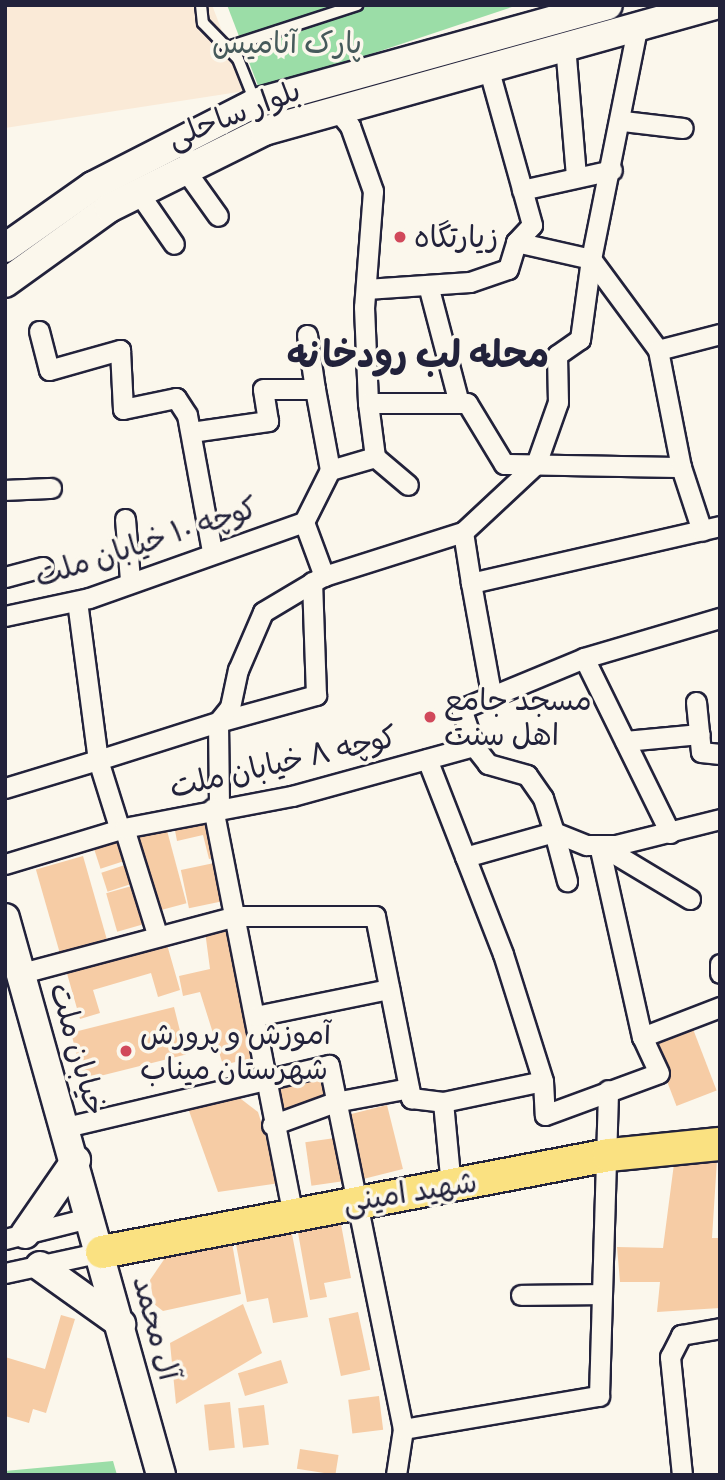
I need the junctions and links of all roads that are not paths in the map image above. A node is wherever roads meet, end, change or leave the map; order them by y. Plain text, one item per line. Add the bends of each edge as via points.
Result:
1 (201, 5) edge
2 (357, 5) edge
3 (608, 5) edge
4 (715, 5) edge
5 (638, 24) junction
6 (565, 45) junction
7 (228, 47) junction
8 (488, 67) junction
9 (255, 103) junction
10 (337, 110) junction
11 (623, 121) junction
12 (683, 128) dead end
13 (183, 167) junction
14 (611, 170) junction
15 (576, 176) junction
16 (522, 190) junction
17 (138, 192) junction
18 (218, 216) dead end
19 (516, 242) junction
20 (174, 244) dead end
21 (5, 248) edge
22 (591, 259) junction
23 (5, 283) edge
24 (428, 285) junction
25 (366, 289) junction
26 (39, 331) dead end
27 (720, 334) edge
28 (307, 335) dead end
29 (658, 350) junction
30 (315, 389) junction
31 (368, 402) junction
32 (459, 402) junction
33 (191, 432) junction
34 (375, 457) junction
35 (536, 464) junction
36 (681, 467) junction
37 (330, 470) junction
38 (408, 485) dead end
39 (51, 488) dead end
40 (5, 489) edge
41 (125, 519) dead end
42 (304, 522) junction
43 (711, 528) edge
44 (463, 532) junction
45 (212, 551) junction
46 (43, 568) dead end
47 (5, 577) edge
48 (318, 579) junction
49 (130, 580) junction
50 (471, 583) junction
51 (77, 601) junction
52 (5, 616) edge
53 (720, 618) edge
54 (584, 658) junction
55 (492, 698) junction
56 (696, 702) dead end
57 (218, 722) junction
58 (700, 734) junction
59 (625, 741) junction
60 (474, 746) junction
61 (720, 754) edge
62 (427, 759) junction
63 (99, 760) junction
64 (5, 788) edge
65 (216, 807) junction
66 (720, 819) edge
67 (122, 829) junction
68 (554, 832) junction
69 (670, 833) junction
70 (599, 845) junction
71 (465, 857) junction
72 (5, 864) edge
73 (566, 881) dead end
74 (690, 899) dead end
75 (236, 916) junction
76 (5, 918) edge
77 (157, 934) junction
78 (14, 958) edge
79 (720, 964) edge
80 (720, 973) edge
81 (389, 989) junction
82 (720, 1007) edge
83 (256, 1016) junction
84 (642, 1037) junction
85 (268, 1076) junction
86 (543, 1081) junction
87 (409, 1088) junction
88 (608, 1090) junction
89 (335, 1102) junction
90 (443, 1102) junction
91 (272, 1125) junction
92 (66, 1127) junction
93 (720, 1144) edge
94 (609, 1155) junction
95 (76, 1160) junction
96 (451, 1187) junction
97 (354, 1202) junction
98 (90, 1208) junction
99 (292, 1211) junction
100 (15, 1236) edge
101 (102, 1252) junction
102 (40, 1265) junction
103 (5, 1273) edge
104 (521, 1294) dead end
105 (600, 1294) junction
106 (121, 1324) junction
107 (720, 1328) edge
108 (403, 1429) junction
109 (161, 1475) edge
110 (396, 1475) edge
111 (682, 1475) edge

1 - 7 lane via 203,23
2 - 7 lane
3 - 9 main road, بلوار ساحلی
4 - 5 main road, بلوار ساحلی
5 - 6 main road, بلوار ساحلی
5 - 11 street
6 - 8 main road, بلوار ساحلی
6 - 15 street
7 - 9 lane
8 - 10 main road, بلوار ساحلی
8 - 16 street
9 - 21 main road, بلوار ساحلی via 93,186
10 - 13 main road, بلوار ساحلی via 264,131
10 - 25 street via 350,126 373,191
11 - 12 street
11 - 14 street
13 - 17 main road, بلوار ساحلی
13 - 18 street
14 - 15 street
14 - 22 street
15 - 16 street
16 - 19 street via 532,225
17 - 20 street
17 - 23 main road, بلوار ساحلی
19 - 22 street
19 - 24 street via 508,269 470,282
22 - 29 street
22 - 35 street via 580,339 557,355 558,402
24 - 25 street
24 - 32 street
25 - 31 street
26 - 33 street via 50,370 120,349 123,409 176,398
27 - 29 street
28 - 30 street
29 - 36 street
30 - 33 street via 263,389 268,421
30 - 37 street
31 - 32 street
31 - 34 street
32 - 35 street via 467,402 504,464
33 - 45 street
34 - 37 street
34 - 38 street
35 - 36 street
35 - 44 street
36 - 43 street
37 - 42 street
39 - 40 street
41 - 49 street
42 - 45 street, کوچه ۱۰ خیابان ملت
42 - 48 street
43 - 50 street
44 - 48 street
44 - 50 street
45 - 49 street, کوچه ۱۰ خیابان ملت
46 - 47 street
48 - 57 street via 263,612 238,670 230,707
48 - 57 street via 316,695
49 - 51 street, کوچه ۱۰ خیابان ملت
50 - 55 street
51 - 52 street, کوچه ۱۰ خیابان ملت
51 - 63 street
53 - 54 street
54 - 55 street
54 - 59 street
55 - 60 street via 461,709
56 - 58 street
57 - 63 street
57 - 65 street
58 - 59 street
58 - 61 street via 701,752
59 - 69 street
60 - 62 street, کوچه ۸ خیابان ملت
60 - 68 street via 488,764 527,775 544,798
62 - 65 street, کوچه ۸ خیابان ملت via 292,796
62 - 71 street
63 - 64 street
63 - 67 street
65 - 67 street, کوچه ۸ خیابان ملت
65 - 75 street
66 - 69 street
67 - 72 street, کوچه ۸ خیابان ملت
67 - 77 street
68 - 70 street
68 - 71 street
68 - 73 street
69 - 70 street
70 - 74 street
70 - 84 street
71 - 86 street
75 - 77 street
75 - 81 street via 375,916
75 - 83 street
76 - 78 main road, خیابان ملت
77 - 78 street
78 - 92 main road, خیابان ملت
79 - 80 street
81 - 83 street
81 - 87 street
82 - 84 street
83 - 85 street
84 - 88 street via 659,1073
85 - 89 street via 329,1065
85 - 91 street
85 - 92 street
86 - 88 street via 545,1115
86 - 90 street
87 - 89 street
87 - 90 street via 411,1098
88 - 94 street
89 - 91 street
89 - 97 street
90 - 96 street
91 - 99 street
92 - 95 main road, خیابان ملت
93 - 94 main road, شهید امینی
94 - 96 main road, شهید امینی
94 - 105 street
95 - 98 main road, خیابان ملت
95 - 100 main road
96 - 97 main road, شهید امینی
97 - 99 main road, شهید امینی
97 - 108 street
98 - 100 street
98 - 101 main road, آل محمد
99 - 101 main road, شهید امینی
101 - 102 street
101 - 106 main road, آل محمد
102 - 103 street
102 - 106 main road
104 - 105 street
105 - 108 street via 599,1396
106 - 109 main road, آل محمد
107 - 111 street via 681,1335 670,1357
108 - 110 street

